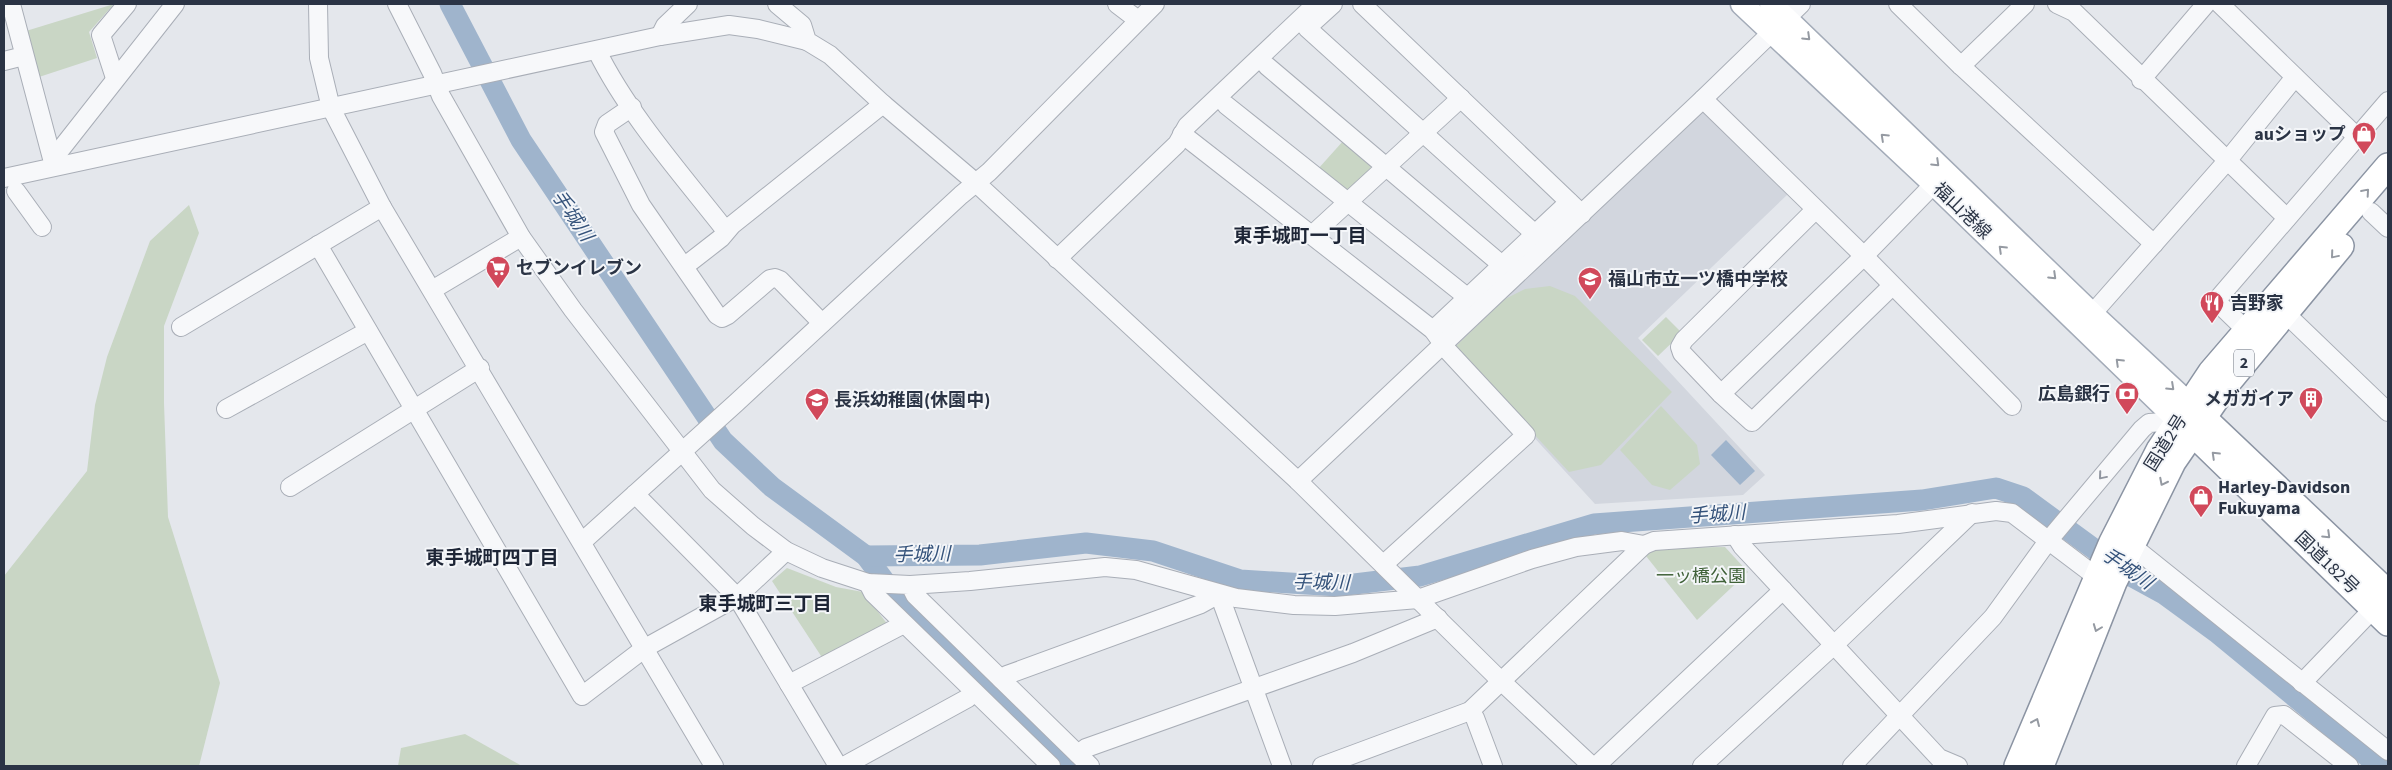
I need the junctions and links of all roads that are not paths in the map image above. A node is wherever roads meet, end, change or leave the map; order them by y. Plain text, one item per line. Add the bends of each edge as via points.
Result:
1 (11, 4) edge
2 (127, 4) edge
3 (175, 4) edge
4 (318, 4) edge
5 (397, 4) edge
6 (688, 4) edge
7 (777, 4) edge
8 (1117, 4) edge
9 (1155, 4) edge
10 (1316, 4) edge
11 (1333, 4) edge
12 (1362, 4) edge
13 (1742, 4) edge
14 (1898, 4) edge
15 (2025, 4) edge
16 (2057, 4) edge
17 (2206, 4) edge
18 (2220, 4) edge
19 (1782, 14) edge
20 (1138, 20) junction
21 (1307, 28) junction
22 (660, 36) junction
23 (807, 41) junction
24 (597, 51) junction
25 (24, 56) junction
26 (4, 61) edge
27 (1267, 66) junction
28 (1961, 66) junction
29 (2295, 77) junction
30 (115, 78) junction
31 (2141, 80) junction
32 (439, 84) junction
33 (1461, 98) junction
34 (1703, 99) junction
35 (2388, 101) edge
36 (883, 104) junction
37 (1226, 105) junction
38 (632, 107) junction
39 (331, 108) junction
40 (1424, 134) junction
41 (1186, 137) junction
42 (2356, 137) junction
43 (2227, 161) junction
44 (54, 166) junction
45 (2388, 166) edge
46 (1386, 168) junction
47 (25, 173) junction
48 (4, 178) edge
49 (976, 182) junction
50 (1934, 184) junction
51 (2388, 191) edge
52 (10, 196) edge
53 (1349, 202) junction
54 (1569, 202) junction
55 (382, 207) junction
56 (1815, 210) junction
57 (1582, 214) junction
58 (2287, 218) junction
59 (2379, 220) edge
60 (42, 227) dead end
61 (726, 231) junction
62 (1536, 234) junction
63 (1312, 235) junction
64 (521, 237) junction
65 (2154, 244) junction
66 (318, 245) junction
67 (1864, 256) junction
68 (1057, 259) junction
69 (1502, 265) junction
70 (685, 266) junction
71 (1892, 286) junction
72 (432, 290) junction
73 (1467, 297) junction
74 (2285, 313) junction
75 (2092, 314) junction
76 (822, 323) junction
77 (181, 327) dead end
78 (368, 330) junction
79 (2246, 330) junction
80 (1438, 337) junction
81 (480, 368) junction
82 (1721, 394) junction
83 (2012, 406) dead end
84 (226, 409) dead end
85 (415, 409) junction
86 (2388, 412) edge
87 (2191, 419) junction
88 (683, 450) junction
89 (1298, 480) junction
90 (290, 487) dead end
91 (635, 494) junction
92 (1972, 513) junction
93 (1735, 535) junction
94 (2050, 539) junction
95 (583, 541) junction
96 (1644, 546) junction
97 (2124, 547) junction
98 (786, 551) junction
99 (1386, 566) junction
100 (2104, 577) junction
101 (869, 583) junction
102 (905, 584) junction
103 (1784, 590) junction
104 (1219, 594) junction
105 (1416, 596) junction
106 (737, 597) junction
107 (2383, 608) edge
108 (1438, 618) junction
109 (904, 624) junction
110 (1834, 645) junction
111 (645, 648) junction
112 (1001, 679) junction
113 (1501, 681) junction
114 (2302, 683) junction
115 (789, 684) junction
116 (1254, 688) junction
117 (974, 692) junction
118 (1470, 711) junction
119 (1898, 715) junction
120 (2388, 751) edge
121 (1084, 760) edge
122 (1937, 762) edge
123 (1047, 765) edge
124 (714, 766) edge
125 (838, 766) edge
126 (844, 766) edge
127 (1282, 766) edge
128 (1322, 766) edge
129 (1493, 766) edge
130 (1592, 766) edge
131 (1596, 766) edge
132 (1702, 766) edge
133 (1852, 766) edge
134 (1958, 766) edge
135 (2017, 766) edge
136 (2041, 766) edge
137 (2246, 766) edge
138 (2349, 766) edge

1 - 25 street
2 - 30 street via 101,35
3 - 30 street
4 - 39 street via 319,58
5 - 32 street
6 - 22 street via 665,26
7 - 23 street via 802,26
8 - 20 street
9 - 20 street
10 - 41 street via 1187,126
11 - 21 street
12 - 33 street
13 - 19 main road, 福山港線
14 - 28 street
15 - 28 street
16 - 31 street via 2074,12
17 - 31 street
18 - 29 street
19 - 34 street
50 -> 19 main road, 福山港線
19 -> 75 main road, 福山港線
20 - 49 street
21 - 27 street
21 - 40 street
22 - 23 street via 729,25
22 - 24 street
23 - 36 street via 830,55
24 - 32 street
24 - 38 street
25 - 26 street
25 - 44 street
27 - 37 street
27 - 46 street
28 - 65 street
29 - 42 street
29 - 43 street
30 - 44 street via 57,154
31 - 43 street
32 - 39 street
32 - 64 street via 481,170
33 - 40 street
33 - 54 street
34 - 56 street
34 - 57 street
35 - 42 street
36 - 49 street
36 - 61 street
37 - 41 street
37 - 53 street
38 - 61 street
38 - 70 street via 607,124 604,132 642,205
39 - 44 street
39 - 55 street
40 - 46 street
40 - 62 street
41 - 63 street
41 - 68 street
42 - 58 street
43 - 58 street
43 - 65 street
44 - 47 street
79 -> 45 highway, 国道2号 / 2
46 - 53 street
46 - 69 street
47 - 48 street
47 - 52 street
49 - 68 street
49 - 76 street
50 - 67 street
87 -> 50 main road, 福山港線
51 - 59 highway, 国道2号 / 2
52 - 60 street
53 - 63 street
53 - 73 street
54 - 57 street
54 - 62 street
55 - 66 street
55 - 72 street
56 - 67 street
56 - 82 street via 1680,347
57 - 80 street
58 - 79 street via 2216,301
59 -> 74 highway, 国道2号 / 2
61 - 70 street
62 - 69 street
63 - 80 street
64 - 72 street
64 - 88 street
65 - 75 street
66 - 77 street
66 - 78 street
67 - 71 street
67 - 82 street
68 - 89 street
69 - 73 street
70 - 76 street via 722,318 775,278
71 - 82 street via 1752,422
71 - 83 street
72 - 81 street
73 - 80 street
74 - 86 street
74 - 87 highway, 国道2号 / 2 via 2226,385
75 -> 87 main road, 福山港線
76 - 88 street
78 - 84 street
78 - 85 street
79 - 87 highway, 国道2号 / 2 via 2211,372
80 - 89 street
80 - 99 street via 1448,352 1526,435
81 - 85 street
81 - 95 street
85 - 90 street
85 - 111 street via 582,696
87 -> 94 street via 2149,423
87 - 97 highway, 国道2号 / 2 via 2174,462
87 - 107 highway, 国道182号
88 - 91 street
88 - 98 street via 712,490
89 - 99 street
91 - 95 street
91 - 106 street
92 - 93 street via 1898,524
92 - 94 street via 2012,513
92 - 110 street
93 - 96 street via 1654,541
93 - 103 street
94 - 100 street
94 - 119 street via 1993,617
95 - 111 street
96 - 105 street via 1622,541 1576,547
96 - 113 street
97 - 100 highway, 国道2号 / 2
97 - 114 street
98 - 101 street via 822,568
98 - 106 street
99 - 105 street
135 -> 100 highway, 国道2号 / 2
100 -> 136 highway, 国道2号 / 2
101 - 102 street
101 - 109 street via 874,593
102 - 104 street via 970,581 1105,567 1136,570
102 - 112 street
103 - 110 street
103 - 131 street
104 - 105 street via 1294,605 1335,606
104 - 112 street via 1201,604
104 - 116 street
105 - 108 street
106 - 111 street
106 - 115 street
107 - 114 street
108 - 113 street
108 - 116 street
109 - 115 street
109 - 117 street
110 - 119 street
110 - 132 street
111 - 124 street
112 - 121 street
113 - 118 street
113 - 130 street
114 - 120 street
115 - 125 street
116 - 121 street via 1086,748
116 - 127 street
117 - 123 street
117 - 126 street
118 - 128 street
118 - 129 street
119 - 122 street
119 - 133 street
122 - 134 street
137 - 138 street via 2275,716 2284,715

